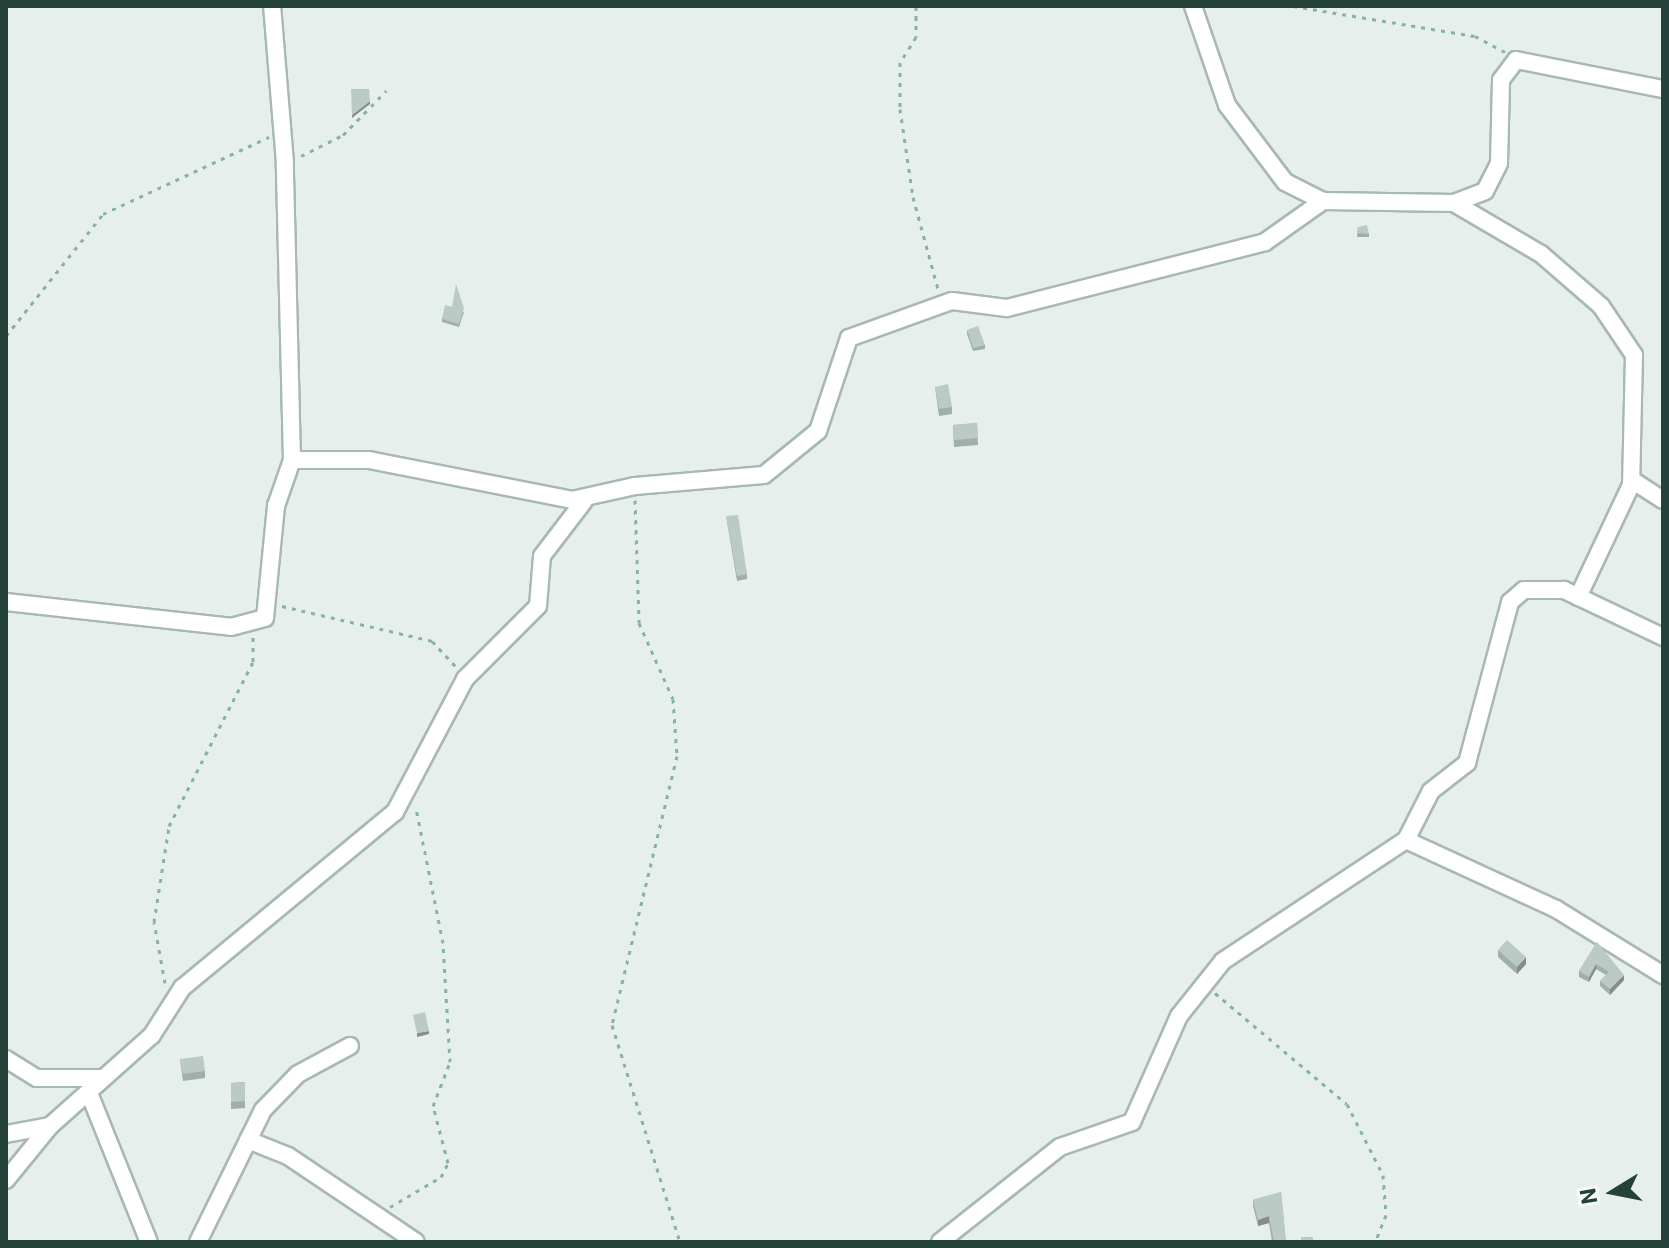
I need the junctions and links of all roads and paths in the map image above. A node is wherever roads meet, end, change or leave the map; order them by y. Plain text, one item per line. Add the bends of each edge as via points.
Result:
1 (272, 6) edge
2 (916, 6) edge
3 (1193, 6) edge
4 (1293, 6) edge
5 (1514, 61) junction
6 (1663, 89) edge
7 (386, 91) dead end
8 (281, 119) junction
9 (285, 163) junction
10 (1323, 201) junction
11 (1454, 203) junction
12 (943, 304) junction
13 (6, 336) edge
14 (292, 460) junction
15 (1632, 480) junction
16 (635, 486) junction
17 (1663, 500) edge
18 (584, 501) junction
19 (1578, 597) junction
20 (6, 602) edge
21 (270, 605) junction
22 (250, 627) junction
23 (1663, 637) edge
24 (465, 679) junction
25 (412, 786) junction
26 (1406, 840) junction
27 (1663, 975) edge
28 (1203, 983) junction
29 (165, 1011) junction
30 (350, 1046) dead end
31 (6, 1059) edge
32 (101, 1078) junction
33 (89, 1093) junction
34 (50, 1126) junction
35 (6, 1134) edge
36 (248, 1140) junction
37 (6, 1180) edge
38 (376, 1214) junction
39 (149, 1242) edge
40 (198, 1242) edge
41 (416, 1242) edge
42 (680, 1242) edge
43 (940, 1242) edge
44 (1375, 1242) edge

1 - 8 street
2 - 12 path via 916,37 900,63 900,109 913,197
3 - 10 street via 1227,105 1285,182
4 - 5 path via 1475,36
5 - 6 street
5 - 11 street via 1501,80 1495,175 1485,191
7 - 9 path via 343,135
8 - 9 street
8 - 13 path via 260,143 167,179 103,214
9 - 14 street
10 - 11 street
10 - 12 street via 1265,242 1007,308
11 - 15 street via 1541,254 1621,331 1636,379
12 - 16 street via 849,338 818,431 773,471
14 - 18 street via 369,460 538,498
14 - 21 street via 276,506
15 - 17 street
15 - 19 street
16 - 18 street
16 - 42 path via 639,623 673,699 677,756 612,1025
18 - 24 street via 542,556 538,606
19 - 23 street
19 - 26 street via 1540,585 1510,602 1467,763 1431,791
20 - 22 street
21 - 22 street
21 - 24 path via 432,641
22 - 29 path via 253,662 169,826 154,922
24 - 25 street
25 - 29 street via 395,812 235,940
25 - 38 path via 443,943 450,1070 433,1106 448,1163 430,1186
26 - 27 street via 1556,909
26 - 28 street via 1253,937
28 - 43 street via 1179,1016 1132,1122 1060,1147
28 - 44 path via 1347,1104 1383,1175 1386,1215
29 - 32 street via 145,1042
30 - 36 street via 285,1084
31 - 32 street via 37,1078
32 - 33 street
33 - 34 street
33 - 39 street
34 - 35 street
34 - 37 street
36 - 38 street via 288,1156
36 - 40 street
38 - 41 street

